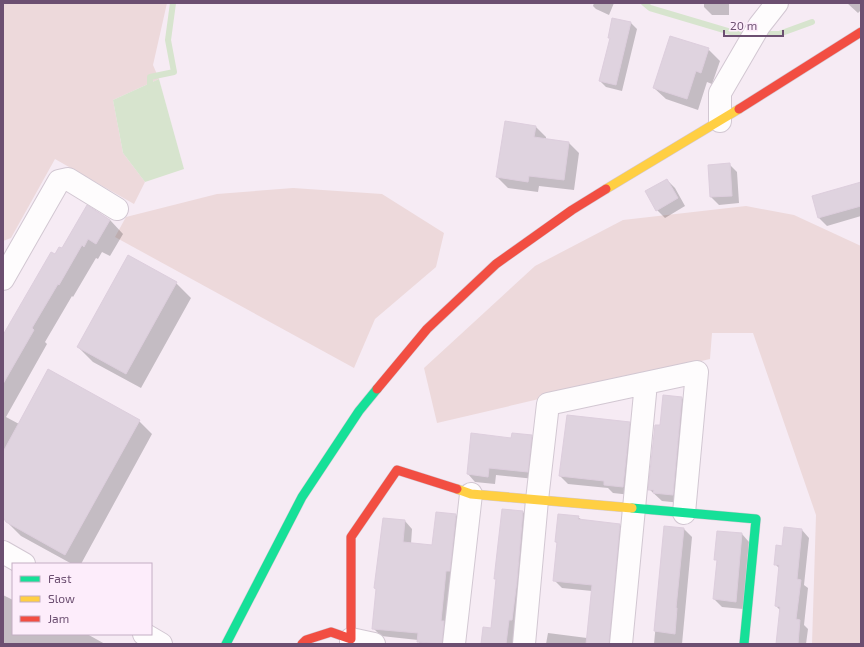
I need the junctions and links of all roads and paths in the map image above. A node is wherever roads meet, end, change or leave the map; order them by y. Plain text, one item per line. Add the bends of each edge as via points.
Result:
1 (777, 3) edge
2 (861, 32) edge
3 (720, 121) junction
4 (117, 209) dead end
5 (3, 279) edge
6 (646, 383) junction
7 (471, 494) junction
8 (537, 500) junction
9 (634, 509) junction
10 (684, 513) junction
11 (3, 552) edge
12 (22, 563) edge
13 (146, 635) edge
14 (351, 641) edge
15 (161, 644) edge
16 (226, 644) edge
17 (302, 644) edge
18 (374, 644) edge
19 (454, 644) edge
20 (524, 644) edge
21 (621, 644) edge
22 (744, 644) edge

1 - 3 street via 760,26 720,93
2 - 3 street
3 - 16 street via 572,210 496,264 427,329 359,411 302,497
4 - 5 street via 68,179 59,181
6 - 8 street via 548,404
6 - 9 street
6 - 10 street via 697,372
7 - 8 street
7 - 14 street via 397,470 351,537
7 - 19 street
8 - 9 street
8 - 20 street
9 - 10 street
9 - 21 street
10 - 22 street via 756,519
11 - 12 street
13 - 15 street
14 - 17 street via 331,632 306,640
14 - 18 street

